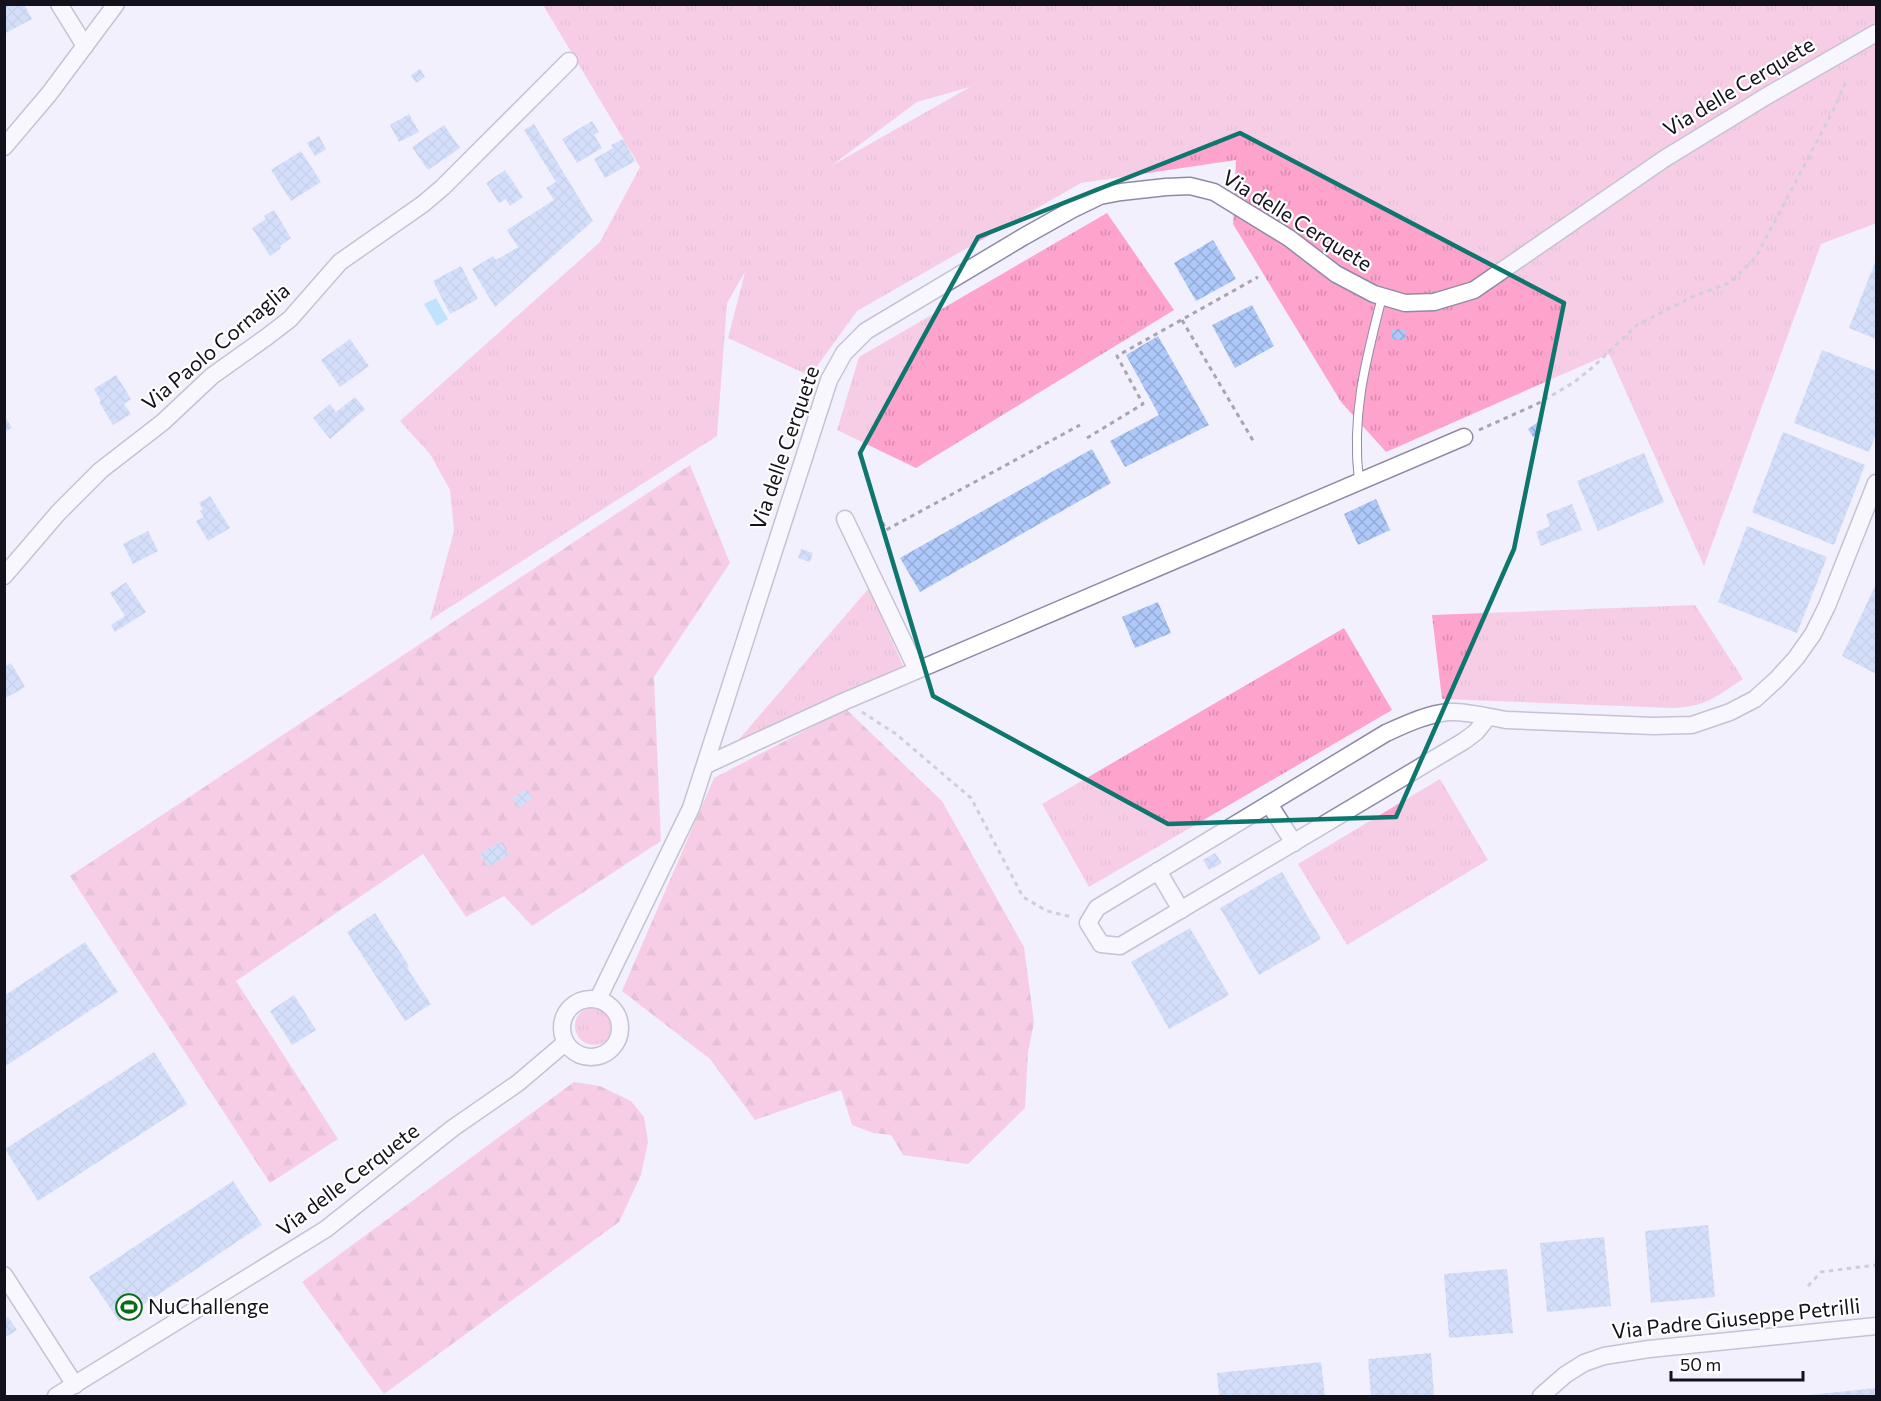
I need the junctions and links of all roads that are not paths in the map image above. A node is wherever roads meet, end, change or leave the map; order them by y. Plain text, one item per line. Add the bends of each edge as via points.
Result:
1 (59, 4) edge
2 (116, 4) edge
3 (1876, 33) edge
4 (85, 46) junction
5 (569, 60) dead end
6 (4, 147) edge
7 (1382, 297) junction
8 (1464, 437) road end
9 (1359, 481) junction
10 (1876, 483) edge
11 (1876, 513) edge
12 (845, 519) dead end
13 (1856, 533) junction
14 (4, 576) edge
15 (917, 670) junction
16 (1488, 717) junction
17 (706, 765) junction
18 (1269, 804) junction
19 (1294, 843) junction
20 (1158, 871) junction
21 (1181, 910) junction
22 (598, 999) junction
23 (565, 1043) junction
24 (4, 1275) edge
25 (9, 1294) edge
26 (1876, 1326) edge
27 (75, 1385) junction
28 (56, 1396) edge
29 (1541, 1396) edge

1 - 4 street
2 - 4 street
3 - 7 street, Via delle Cerquete via 1664,159 1474,290 1434,302 1405,303
4 - 6 street
5 - 14 street, Via Paolo Cornaglia via 443,187 340,262 290,319 212,376 163,422 101,470
7 - 9 lane via 1362,378 1356,451
7 - 17 street, Via delle Cerquete via 1336,274 1289,238 1214,192 1190,186 1166,187 1100,196 866,331 844,353 829,380
8 - 9 street
9 - 15 street
10 - 13 street
11 - 13 street
12 - 15 street
13 - 16 street via 1813,634 1777,679 1755,699 1730,712 1692,725 1653,726
15 - 17 street
16 - 18 street via 1450,712 1416,720 1386,733
16 - 19 street via 1464,741
17 - 22 street, Via delle Cerquete via 691,808
18 - 19 street
18 - 20 street
19 - 21 street
20 - 21 street
20 - 21 street via 1097,908 1088,923 1101,944 1120,946
22 - 23 street via 575,1002 567,1010 561,1032
22 - 23 street via 616,1012 620,1024 614,1045 595,1057 573,1052
23 - 27 street, Via delle Cerquete via 326,1229
24 - 25 street
25 - 27 street
26 - 29 street, Via Padre Giuseppe Petrilli via 1649,1348 1604,1356 1565,1375
27 - 28 street, Via delle Cerquete

